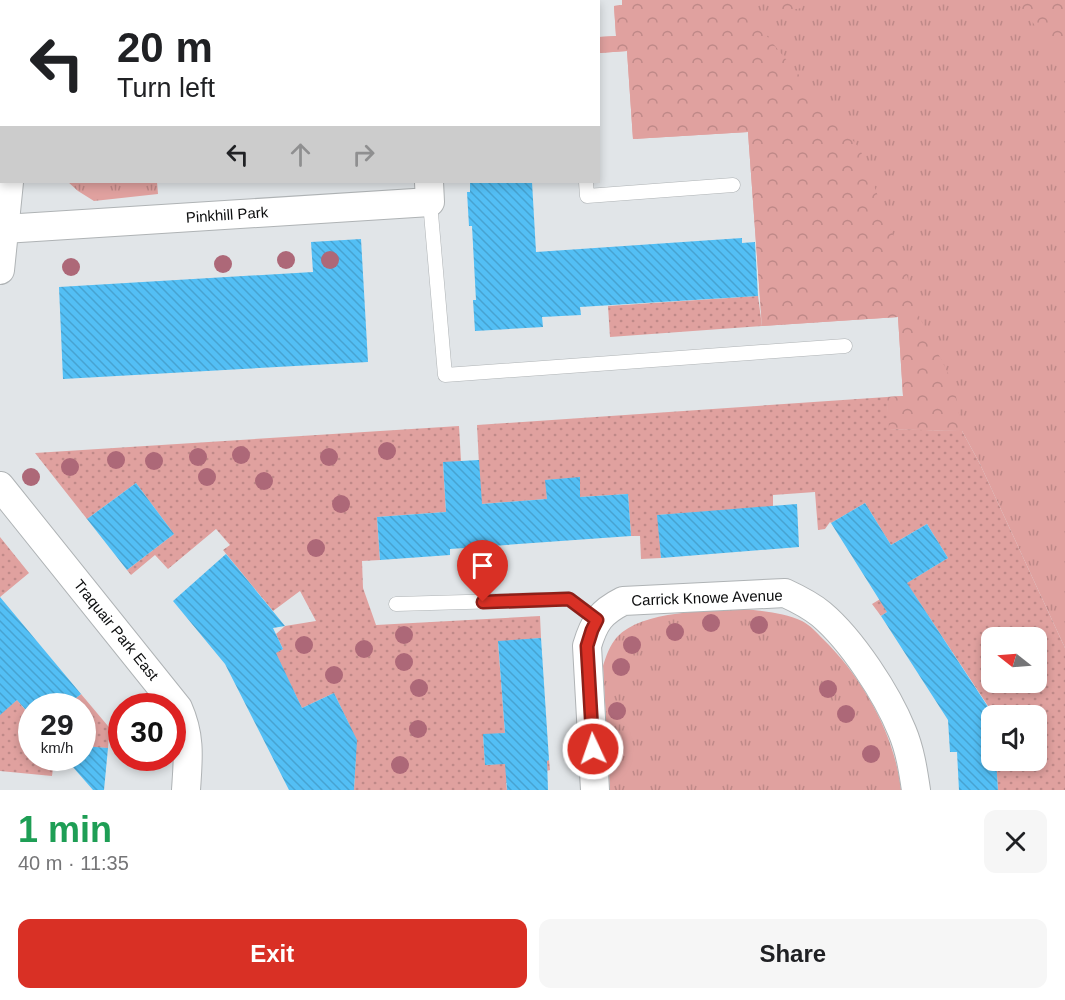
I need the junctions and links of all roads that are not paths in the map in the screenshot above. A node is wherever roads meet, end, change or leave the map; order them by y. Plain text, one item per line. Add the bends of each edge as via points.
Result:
1 (9, 183) edge
2 (586, 183) edge
3 (733, 185) dead end
4 (430, 192) edge
5 (4, 229) junction
6 (0, 270) edge
7 (845, 346) dead end
8 (0, 486) edge
9 (396, 604) dead end
10 (597, 620) junction
11 (186, 790) edge
12 (595, 790) edge
13 (916, 790) edge

1 - 5 street
2 - 3 lane via 587,196
4 - 5 street, Pinkhill Park
4 - 7 lane via 445,375
5 - 6 street
8 - 11 street, Traquair Park East via 178,708 188,733
9 - 10 lane via 569,599
10 - 12 street via 587,646
10 - 13 street, Carrick Knowe Avenue via 623,601 642,599 785,593 807,603 856,652 884,696 902,731

